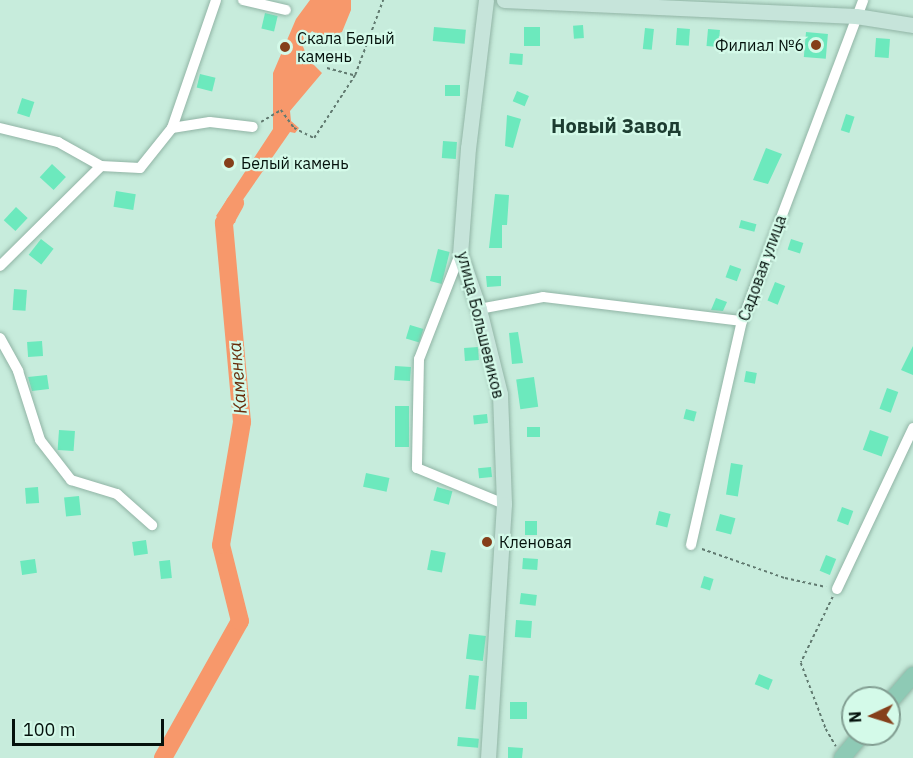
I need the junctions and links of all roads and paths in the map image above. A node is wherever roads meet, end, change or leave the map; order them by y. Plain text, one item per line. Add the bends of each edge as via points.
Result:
1 (216, 0) edge
2 (243, 0) edge
3 (382, 0) edge
4 (486, 0) edge
5 (504, 0) edge
6 (863, 0) edge
7 (286, 10) dead end
8 (856, 16) junction
9 (913, 25) edge
10 (327, 68) dead end
11 (355, 75) junction
12 (269, 118) dead end
13 (253, 127) dead end
14 (0, 128) edge
15 (172, 128) junction
16 (101, 166) junction
17 (460, 254) junction
18 (0, 266) edge
19 (479, 309) junction
20 (742, 321) junction
21 (0, 338) edge
22 (913, 428) edge
23 (504, 504) junction
24 (152, 525) dead end
25 (691, 545) joint
26 (837, 589) junction
27 (913, 675) edge
28 (901, 689) edge
29 (843, 757) edge
30 (488, 758) edge

1 - 15 street
2 - 7 street
3 - 11 path
4 - 17 street, улица Большевиков
5 - 8 street
6 - 8 street, Садовая улица
8 - 9 street
8 - 20 street, Садовая улица
10 - 11 path
11 - 12 path via 314,138 294,128 281,110
13 - 15 street via 210,122
14 - 16 street via 58,142
15 - 16 street via 141,168
16 - 18 street
17 - 19 street, улица Большевиков
17 - 23 street via 419,359 417,468
19 - 20 street via 543,297
19 - 23 street, улица Большевиков via 500,394
20 - 25 street, Садовая улица
21 - 24 street via 18,371 40,440 71,480 117,494
22 - 26 street
23 - 30 street, улица Большевиков
25 - 26 path via 785,578
26 - 29 path via 801,663 826,729
27 - 28 main road

